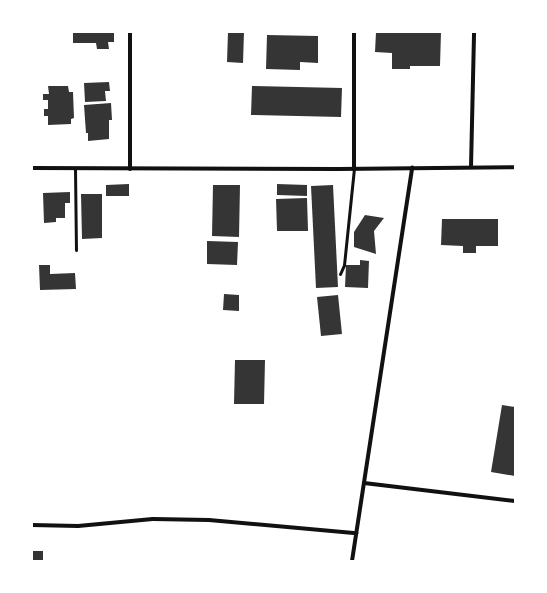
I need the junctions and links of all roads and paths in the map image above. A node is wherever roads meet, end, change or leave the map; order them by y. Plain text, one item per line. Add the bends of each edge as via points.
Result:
1 (130, 32) edge
2 (354, 32) edge
3 (474, 32) edge
4 (471, 167) junction
5 (515, 167) edge
6 (32, 168) edge
7 (412, 168) junction
8 (75, 169) junction
9 (130, 169) junction
10 (354, 169) junction
11 (76, 250) dead end
12 (340, 274) dead end
13 (364, 483) junction
14 (515, 501) edge
15 (32, 525) edge
16 (356, 533) junction
17 (352, 561) edge

1 - 9 street
2 - 10 street
3 - 4 street
4 - 5 street
4 - 7 street
6 - 8 street
7 - 10 street
7 - 13 street
8 - 9 street
8 - 11 lane
9 - 10 street
10 - 12 lane via 344,265
13 - 14 street
13 - 16 street
15 - 16 street via 78,526 153,519 209,520
16 - 17 street

